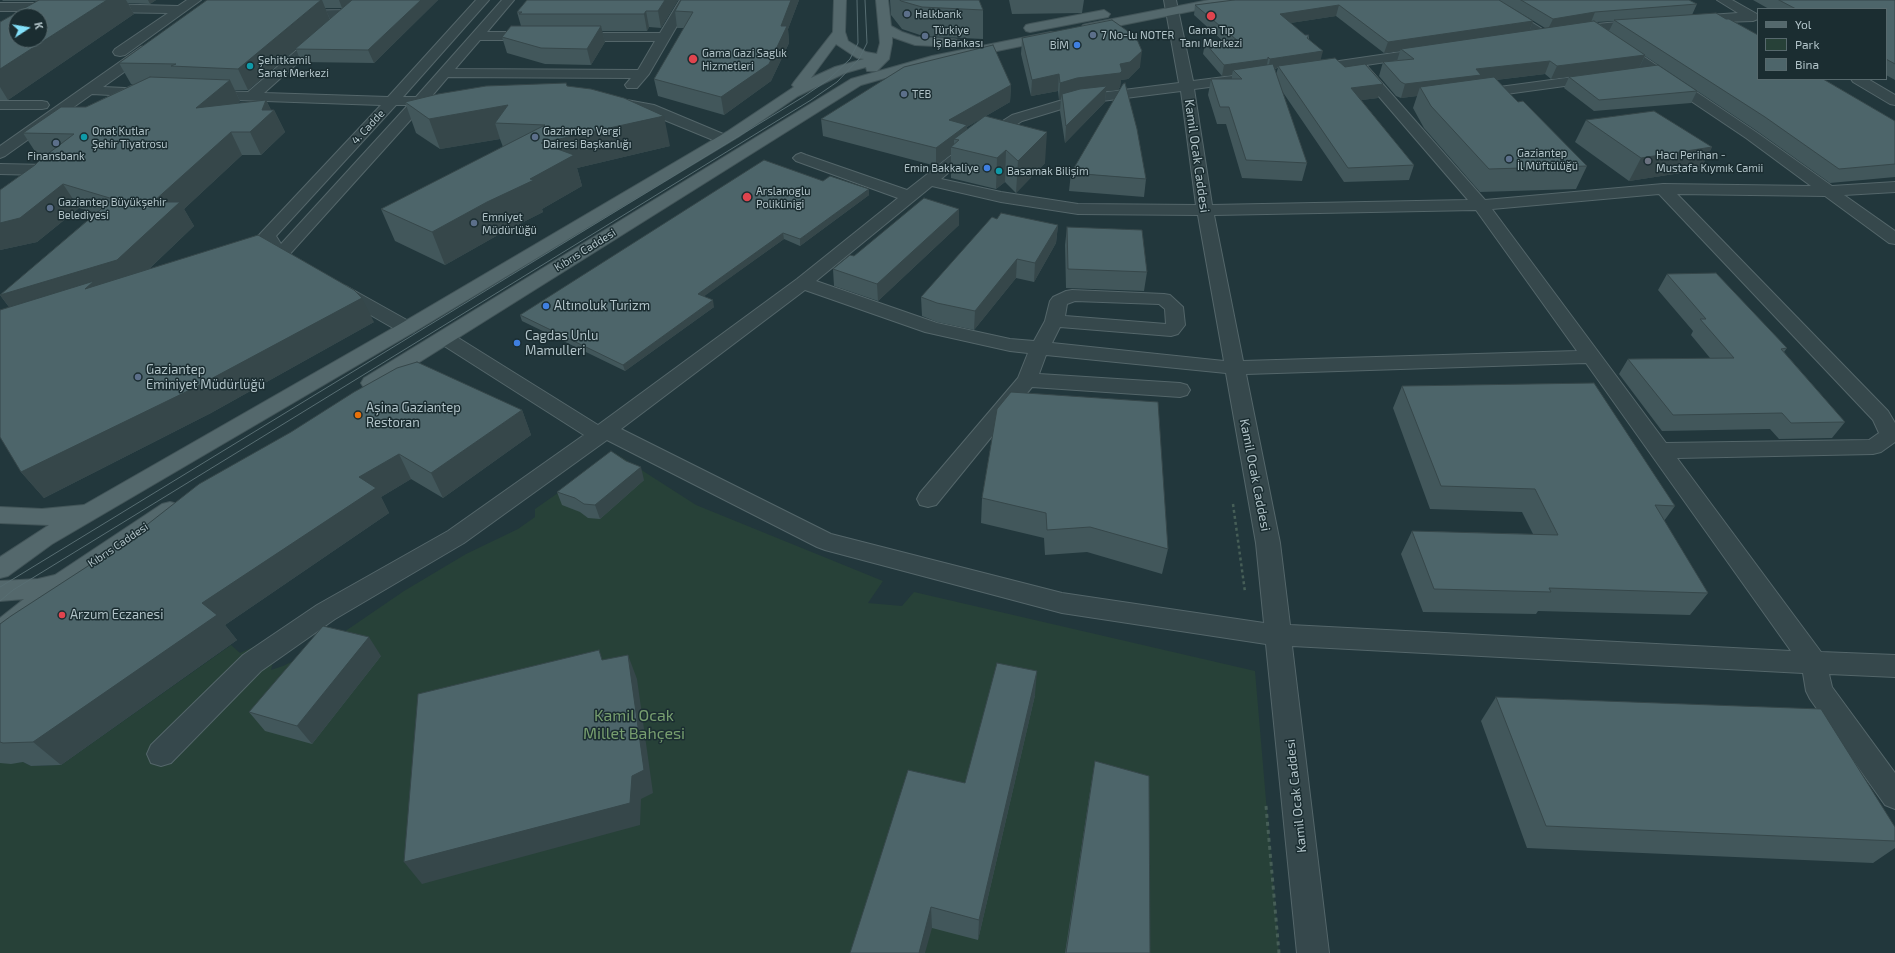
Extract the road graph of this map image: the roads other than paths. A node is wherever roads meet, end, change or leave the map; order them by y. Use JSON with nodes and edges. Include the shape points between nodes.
{"nodes":[{"id":1,"x":362,"y":0,"type":"edge"},
{"id":2,"x":483,"y":0,"type":"edge"},
{"id":3,"x":508,"y":0,"type":"edge"},
{"id":4,"x":676,"y":0,"type":"edge"},
{"id":5,"x":686,"y":0,"type":"edge"},
{"id":6,"x":840,"y":0,"type":"edge"},
{"id":7,"x":882,"y":0,"type":"edge"},
{"id":8,"x":1227,"y":0,"type":"edge"},
{"id":9,"x":1488,"y":0,"type":"edge"},
{"id":10,"x":1723,"y":0,"type":"edge"},
{"id":11,"x":1738,"y":0,"type":"edge"},
{"id":12,"x":1171,"y":3,"type":"edge"},
{"id":13,"x":200,"y":4,"type":"edge"},
{"id":14,"x":0,"y":7,"type":"edge"},
{"id":15,"x":70,"y":7,"type":"edge"},
{"id":16,"x":92,"y":8,"type":"edge"},
{"id":17,"x":180,"y":10,"type":"junction"},
{"id":18,"x":283,"y":14,"type":"edge"},
{"id":19,"x":346,"y":14,"type":"junction"},
{"id":20,"x":1756,"y":16,"type":"edge"},
{"id":21,"x":1683,"y":21,"type":"edge"},
{"id":22,"x":1652,"y":24,"type":"edge"},
{"id":23,"x":886,"y":28,"type":"junction"},
{"id":24,"x":1591,"y":28,"type":"junction"},
{"id":25,"x":839,"y":32,"type":"junction"},
{"id":26,"x":1546,"y":34,"type":"junction"},
{"id":27,"x":476,"y":36,"type":"junction"},
{"id":28,"x":546,"y":36,"type":"edge"},
{"id":29,"x":562,"y":36,"type":"edge"},
{"id":30,"x":663,"y":37,"type":"junction"},
{"id":31,"x":1523,"y":38,"type":"edge"},
{"id":32,"x":954,"y":43,"type":"junction"},
{"id":33,"x":1437,"y":50,"type":"edge"},
{"id":34,"x":111,"y":58,"type":"dead end"},
{"id":35,"x":882,"y":59,"type":"junction"},
{"id":36,"x":932,"y":60,"type":"junction"},
{"id":37,"x":1357,"y":62,"type":"junction"},
{"id":38,"x":1303,"y":70,"type":"edge"},
{"id":39,"x":1654,"y":71,"type":"junction"},
{"id":40,"x":443,"y":73,"type":"junction"},
{"id":41,"x":1639,"y":73,"type":"edge"},
{"id":42,"x":642,"y":74,"type":"junction"},
{"id":43,"x":1607,"y":77,"type":"edge"},
{"id":44,"x":1249,"y":78,"type":"edge"},
{"id":45,"x":1860,"y":80,"type":"edge"},
{"id":46,"x":1882,"y":80,"type":"edge"},
{"id":47,"x":856,"y":82,"type":"junction"},
{"id":48,"x":1187,"y":86,"type":"junction"},
{"id":49,"x":1895,"y":87,"type":"edge"},
{"id":50,"x":89,"y":90,"type":"junction"},
{"id":51,"x":159,"y":93,"type":"edge"},
{"id":52,"x":793,"y":93,"type":"junction"},
{"id":53,"x":198,"y":94,"type":"edge"},
{"id":54,"x":252,"y":96,"type":"junction"},
{"id":55,"x":1465,"y":96,"type":"edge"},
{"id":56,"x":54,"y":97,"type":"dead end"},
{"id":57,"x":392,"y":101,"type":"junction"},
{"id":58,"x":420,"y":101,"type":"junction"},
{"id":59,"x":451,"y":101,"type":"edge"},
{"id":60,"x":1895,"y":101,"type":"edge"},
{"id":61,"x":0,"y":105,"type":"edge"},
{"id":62,"x":42,"y":105,"type":"junction"},
{"id":63,"x":24,"y":118,"type":"dead end"},
{"id":64,"x":724,"y":139,"type":"junction"},
{"id":65,"x":0,"y":153,"type":"edge"},
{"id":66,"x":801,"y":158,"type":"dead end"},
{"id":67,"x":0,"y":169,"type":"edge"},
{"id":68,"x":930,"y":181,"type":"junction"},
{"id":69,"x":1895,"y":186,"type":"edge"},
{"id":70,"x":1663,"y":189,"type":"junction"},
{"id":71,"x":1832,"y":191,"type":"junction"},
{"id":72,"x":911,"y":196,"type":"junction"},
{"id":73,"x":1481,"y":206,"type":"junction"},
{"id":74,"x":1205,"y":210,"type":"junction"},
{"id":75,"x":0,"y":214,"type":"edge"},
{"id":76,"x":1895,"y":239,"type":"edge"},
{"id":77,"x":270,"y":252,"type":"junction"},
{"id":78,"x":803,"y":284,"type":"junction"},
{"id":79,"x":1054,"y":321,"type":"junction"},
{"id":80,"x":407,"y":328,"type":"junction"},
{"id":81,"x":445,"y":338,"type":"junction"},
{"id":82,"x":1040,"y":348,"type":"junction"},
{"id":83,"x":1592,"y":357,"type":"junction"},
{"id":84,"x":1235,"y":368,"type":"junction"},
{"id":85,"x":1027,"y":380,"type":"junction"},
{"id":86,"x":1180,"y":390,"type":"dead end"},
{"id":87,"x":359,"y":391,"type":"edge"},
{"id":88,"x":602,"y":433,"type":"junction"},
{"id":89,"x":1893,"y":435,"type":"edge"},
{"id":90,"x":1660,"y":451,"type":"junction"},
{"id":91,"x":187,"y":498,"type":"edge"},
{"id":92,"x":928,"y":499,"type":"dead end"},
{"id":93,"x":92,"y":510,"type":"junction"},
{"id":94,"x":0,"y":515,"type":"edge"},
{"id":95,"x":0,"y":569,"type":"edge"},
{"id":96,"x":62,"y":583,"type":"junction"},
{"id":97,"x":0,"y":591,"type":"edge"},
{"id":98,"x":0,"y":632,"type":"edge"},
{"id":99,"x":1278,"y":635,"type":"junction"},
{"id":100,"x":1814,"y":663,"type":"junction"},
{"id":101,"x":1895,"y":666,"type":"edge"},
{"id":102,"x":161,"y":754,"type":"dead end"},
{"id":103,"x":1895,"y":796,"type":"edge"},
{"id":104,"x":1313,"y":953,"type":"edge"}],
"edges":[{"from":1,"to":19,"type":"street"},
{"from":2,"to":57,"type":"street","name":"4. Cadde"},
{"from":3,"to":27,"type":"street"},
{"from":4,"to":5,"type":"street"},
{"from":5,"to":30,"type":"street"},
{"from":6,"to":25,"type":"main road"},
{"from":7,"to":23,"type":"main road"},
{"from":8,"to":12,"type":"main road","name":"Kıbrıs Caddesi"},
{"from":9,"to":26,"type":"street"},
{"from":10,"to":20,"type":"street"},
{"from":11,"to":20,"type":"street"},
{"from":12,"to":32,"type":"main road"},
{"from":12,"to":36,"type":"main road","name":"Kıbrıs Caddesi","via":[[1159,14]]},
{"from":12,"to":48,"type":"street","name":"Kamil Ocak Caddesi"},
{"from":13,"to":17,"type":"street"},
{"from":13,"to":50,"type":"street"},
{"from":14,"to":15,"type":"street"},
{"from":16,"to":17,"type":"street"},
{"from":17,"to":34,"type":"street"},
{"from":18,"to":19,"type":"street"},
{"from":19,"to":54,"type":"street"},
{"from":20,"to":21,"type":"street"},
{"from":22,"to":24,"type":"street"},
{"from":23,"to":32,"type":"main road","via":[[915,40]]},
{"from":23,"to":35,"type":"main road"},
{"from":24,"to":26,"type":"street"},
{"from":24,"to":39,"type":"street"},
{"from":25,"to":35,"type":"main road","via":[[848,47],[862,55]]},
{"from":25,"to":52,"type":"main road"},
{"from":26,"to":31,"type":"street"},
{"from":27,"to":28,"type":"street"},
{"from":27,"to":40,"type":"street"},
{"from":29,"to":30,"type":"street"},
{"from":30,"to":42,"type":"street"},
{"from":32,"to":35,"type":"main road"},
{"from":33,"to":37,"type":"street"},
{"from":35,"to":36,"type":"main road"},
{"from":35,"to":47,"type":"main road"},
{"from":35,"to":52,"type":"main road","via":[[828,74]]},
{"from":36,"to":47,"type":"main road","name":"Kıbrıs Caddesi"},
{"from":37,"to":38,"type":"street"},
{"from":37,"to":73,"type":"street","via":[[1402,104]]},
{"from":39,"to":41,"type":"street"},
{"from":39,"to":71,"type":"street"},
{"from":40,"to":42,"type":"street"},
{"from":40,"to":58,"type":"street"},
{"from":42,"to":64,"type":"street","via":[[609,102],[649,108]]},
{"from":43,"to":55,"type":"street"},
{"from":44,"to":48,"type":"street"},
{"from":45,"to":60,"type":"street"},
{"from":46,"to":49,"type":"street"},
{"from":47,"to":81,"type":"main road","name":"Kıbrıs Caddesi"},
{"from":48,"to":68,"type":"street","via":[[1076,100],[1017,118],[967,150]]},
{"from":48,"to":74,"type":"street","name":"Kamil Ocak Caddesi"},
{"from":50,"to":51,"type":"street"},
{"from":50,"to":65,"type":"street"},
{"from":52,"to":64,"type":"main road"},
{"from":53,"to":54,"type":"street"},
{"from":54,"to":57,"type":"street"},
{"from":56,"to":62,"type":"street"},
{"from":57,"to":58,"type":"street"},
{"from":57,"to":77,"type":"street","name":"4. Cadde","via":[[267,235]]},
{"from":58,"to":59,"type":"street"},
{"from":58,"to":77,"type":"street","via":[[292,243]]},
{"from":61,"to":62,"type":"street"},
{"from":62,"to":63,"type":"street"},
{"from":64,"to":80,"type":"main road"},
{"from":66,"to":72,"type":"street"},
{"from":67,"to":75,"type":"street","via":[[47,170],[52,175],[44,184]]},
{"from":68,"to":72,"type":"street"},
{"from":68,"to":74,"type":"street","via":[[1001,197],[1078,209]]},
{"from":69,"to":71,"type":"street"},
{"from":70,"to":71,"type":"street"},
{"from":70,"to":73,"type":"street"},
{"from":70,"to":89,"type":"street","via":[[1881,416]]},
{"from":71,"to":76,"type":"street"},
{"from":72,"to":78,"type":"street"},
{"from":73,"to":74,"type":"street"},
{"from":73,"to":83,"type":"street"},
{"from":74,"to":84,"type":"street","name":"Kamil Ocak Caddesi"},
{"from":77,"to":80,"type":"street"},
{"from":78,"to":82,"type":"street","via":[[932,328],[1010,345]]},
{"from":78,"to":88,"type":"street"},
{"from":79,"to":79,"type":"street","via":[[1171,330],[1176,325],[1174,307],[1164,299],[1072,295],[1059,301]]},
{"from":79,"to":82,"type":"street"},
{"from":80,"to":93,"type":"main road"},
{"from":81,"to":87,"type":"main road","name":"Kıbrıs Caddesi"},
{"from":81,"to":88,"type":"street"},
{"from":82,"to":84,"type":"street"},
{"from":82,"to":85,"type":"street"},
{"from":83,"to":84,"type":"street"},
{"from":83,"to":90,"type":"street"},
{"from":84,"to":99,"type":"street","name":"Kamil Ocak Caddesi","via":[[1268,543]]},
{"from":85,"to":86,"type":"street"},
{"from":85,"to":92,"type":"street"},
{"from":88,"to":99,"type":"street","via":[[825,541],[1062,603]]},
{"from":88,"to":102,"type":"street","via":[[456,537],[326,612],[252,663]]},
{"from":89,"to":90,"type":"street","via":[[1873,447]]},
{"from":90,"to":100,"type":"street"},
{"from":91,"to":96,"type":"main road","name":"Kıbrıs Caddesi"},
{"from":93,"to":94,"type":"main road","via":[[42,517]]},
{"from":93,"to":95,"type":"main road","via":[[44,538]]},
{"from":96,"to":97,"type":"main road","via":[[38,589]]},
{"from":96,"to":98,"type":"main road","name":"Kıbrıs Caddesi"},
{"from":99,"to":100,"type":"street"},
{"from":99,"to":104,"type":"street","name":"Kamil Ocak Caddesi"},
{"from":100,"to":101,"type":"street"},
{"from":100,"to":103,"type":"street","via":[[1819,691]]}]}
